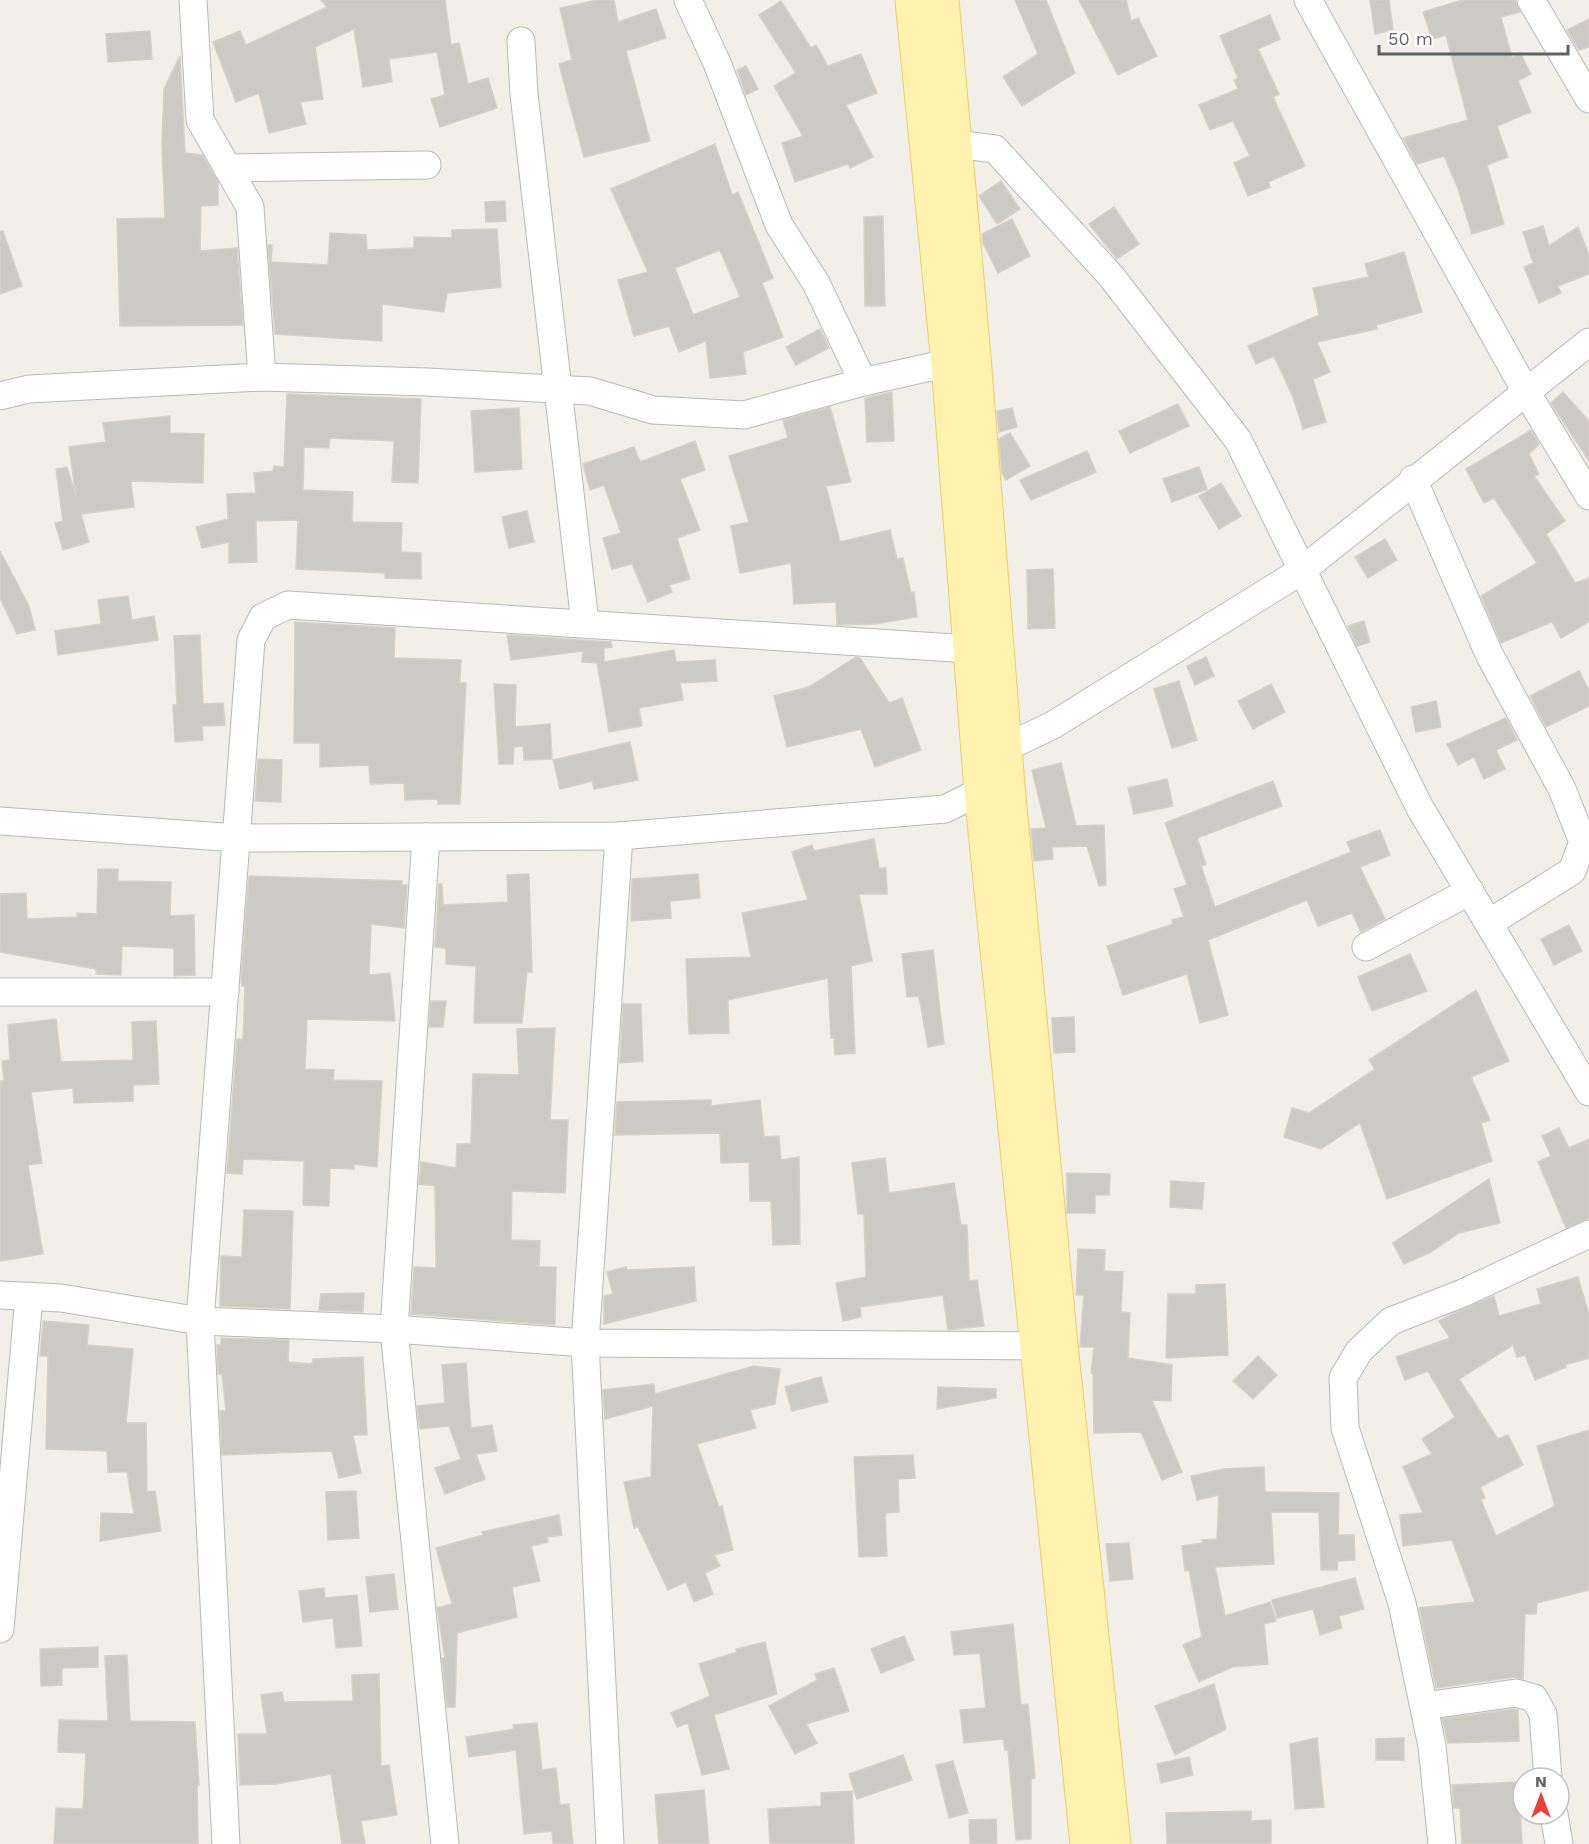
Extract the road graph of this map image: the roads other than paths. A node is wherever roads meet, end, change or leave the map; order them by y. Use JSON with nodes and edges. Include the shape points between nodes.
{"nodes":[{"id":1,"x":193,"y":0,"type":"edge"},
{"id":2,"x":688,"y":0,"type":"edge"},
{"id":3,"x":912,"y":0,"type":"edge"},
{"id":4,"x":942,"y":0,"type":"edge"},
{"id":5,"x":1308,"y":0,"type":"edge"},
{"id":6,"x":1531,"y":0,"type":"edge"},
{"id":7,"x":521,"y":41,"type":"dead end"},
{"id":8,"x":1589,"y":99,"type":"edge"},
{"id":9,"x":955,"y":144,"type":"junction"},
{"id":10,"x":427,"y":165,"type":"dead end"},
{"id":11,"x":228,"y":168,"type":"junction"},
{"id":12,"x":1589,"y":342,"type":"edge"},
{"id":13,"x":948,"y":363,"type":"junction"},
{"id":14,"x":262,"y":378,"type":"junction"},
{"id":15,"x":863,"y":382,"type":"junction"},
{"id":16,"x":556,"y":389,"type":"junction"},
{"id":17,"x":1525,"y":390,"type":"junction"},
{"id":18,"x":0,"y":396,"type":"edge"},
{"id":19,"x":1413,"y":480,"type":"junction"},
{"id":20,"x":1589,"y":496,"type":"edge"},
{"id":21,"x":1301,"y":571,"type":"junction"},
{"id":22,"x":585,"y":623,"type":"junction"},
{"id":23,"x":969,"y":649,"type":"junction"},
{"id":24,"x":992,"y":752,"type":"junction"},
{"id":25,"x":994,"y":788,"type":"junction"},
{"id":26,"x":0,"y":821,"type":"edge"},
{"id":27,"x":619,"y":836,"type":"junction"},
{"id":28,"x":426,"y":837,"type":"junction"},
{"id":29,"x":237,"y":838,"type":"junction"},
{"id":30,"x":1470,"y":891,"type":"junction"},
{"id":31,"x":1489,"y":923,"type":"junction"},
{"id":32,"x":1365,"y":947,"type":"dead end"},
{"id":33,"x":0,"y":992,"type":"edge"},
{"id":34,"x":225,"y":992,"type":"junction"},
{"id":35,"x":1587,"y":1082,"type":"edge"},
{"id":36,"x":1589,"y":1234,"type":"edge"},
{"id":37,"x":0,"y":1295,"type":"edge"},
{"id":38,"x":29,"y":1296,"type":"junction"},
{"id":39,"x":200,"y":1321,"type":"junction"},
{"id":40,"x":394,"y":1329,"type":"junction"},
{"id":41,"x":585,"y":1343,"type":"junction"},
{"id":42,"x":1049,"y":1346,"type":"junction"},
{"id":43,"x":0,"y":1629,"type":"edge"},
{"id":44,"x":1424,"y":1706,"type":"junction"},
{"id":45,"x":1547,"y":1766,"type":"edge"},
{"id":46,"x":1556,"y":1826,"type":"edge"},
{"id":47,"x":226,"y":1844,"type":"edge"},
{"id":48,"x":445,"y":1844,"type":"edge"},
{"id":49,"x":610,"y":1844,"type":"edge"},
{"id":50,"x":1087,"y":1844,"type":"edge"},
{"id":51,"x":1114,"y":1844,"type":"edge"},
{"id":52,"x":1442,"y":1844,"type":"edge"},
{"id":53,"x":1558,"y":1844,"type":"edge"}],
"edges":[{"from":1,"to":11,"type":"street","via":[[200,120]]},
{"from":2,"to":15,"type":"street","via":[[717,63],[779,225],[816,283]]},
{"from":3,"to":13,"type":"main road"},
{"from":4,"to":9,"type":"main road"},
{"from":5,"to":17,"type":"street"},
{"from":6,"to":8,"type":"street"},
{"from":7,"to":16,"type":"street"},
{"from":9,"to":21,"type":"street","via":[[995,149],[1111,276],[1238,440]]},
{"from":9,"to":24,"type":"main road"},
{"from":10,"to":11,"type":"street"},
{"from":11,"to":14,"type":"street","via":[[250,207]]},
{"from":12,"to":17,"type":"street"},
{"from":13,"to":15,"type":"street"},
{"from":13,"to":23,"type":"main road"},
{"from":14,"to":16,"type":"street"},
{"from":14,"to":18,"type":"street","via":[[29,389]]},
{"from":15,"to":16,"type":"street","via":[[744,415],[653,410],[590,391]]},
{"from":16,"to":22,"type":"street"},
{"from":17,"to":19,"type":"street"},
{"from":17,"to":20,"type":"street"},
{"from":19,"to":21,"type":"street"},
{"from":19,"to":31,"type":"street","via":[[1489,654],[1562,789],[1583,842],[1572,871]]},
{"from":21,"to":24,"type":"street","via":[[1053,725]]},
{"from":21,"to":30,"type":"street","via":[[1420,808]]},
{"from":22,"to":23,"type":"street"},
{"from":22,"to":29,"type":"street","via":[[288,605],[263,617],[251,640]]},
{"from":23,"to":24,"type":"main road"},
{"from":24,"to":25,"type":"main road"},
{"from":25,"to":27,"type":"street","via":[[945,809]]},
{"from":25,"to":42,"type":"main road"},
{"from":26,"to":29,"type":"street"},
{"from":27,"to":28,"type":"street"},
{"from":27,"to":41,"type":"street"},
{"from":28,"to":29,"type":"street"},
{"from":28,"to":40,"type":"street"},
{"from":29,"to":34,"type":"street"},
{"from":30,"to":31,"type":"street"},
{"from":30,"to":32,"type":"street"},
{"from":31,"to":35,"type":"street"},
{"from":33,"to":34,"type":"street"},
{"from":34,"to":39,"type":"street"},
{"from":36,"to":44,"type":"street","via":[[1463,1293],[1391,1321],[1359,1351],[1343,1378],[1345,1428],[1402,1603]]},
{"from":37,"to":38,"type":"street"},
{"from":38,"to":39,"type":"street"},
{"from":38,"to":43,"type":"street"},
{"from":39,"to":40,"type":"street"},
{"from":39,"to":47,"type":"street"},
{"from":40,"to":41,"type":"street"},
{"from":40,"to":48,"type":"street"},
{"from":41,"to":42,"type":"street"},
{"from":41,"to":49,"type":"street"},
{"from":42,"to":50,"type":"main road"},
{"from":42,"to":51,"type":"main road"},
{"from":44,"to":45,"type":"street","via":[[1516,1693],[1534,1698],[1543,1714]]},
{"from":44,"to":52,"type":"street"},
{"from":46,"to":53,"type":"street"}]}
